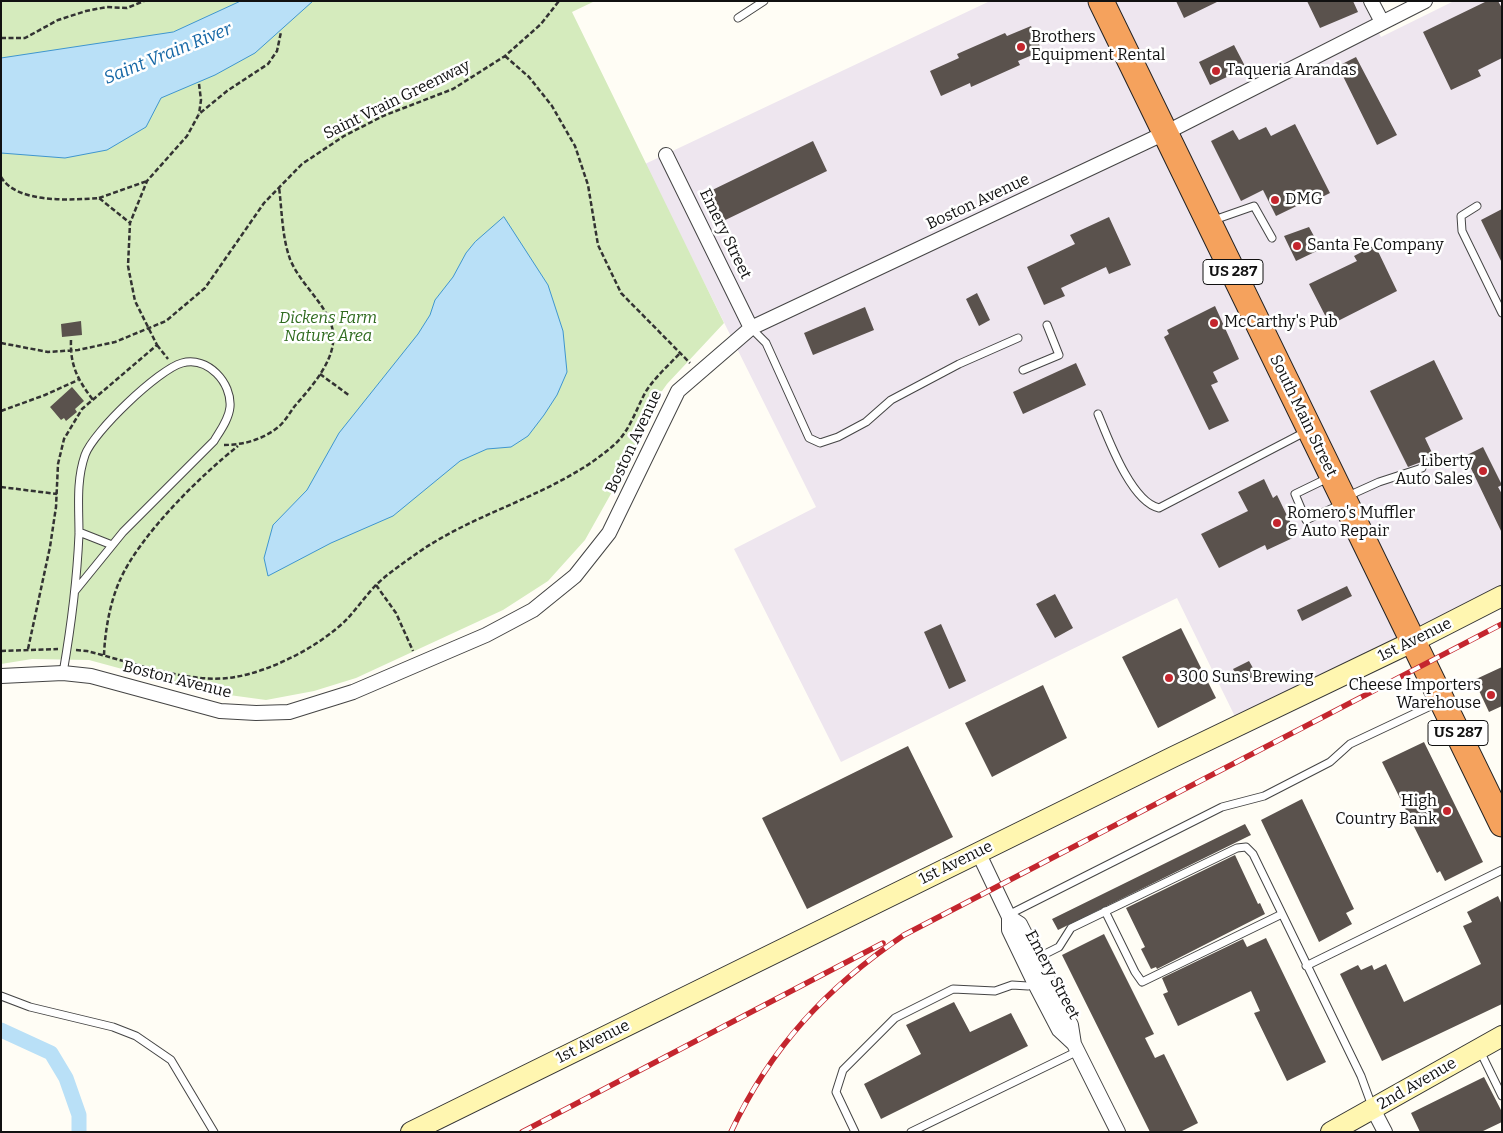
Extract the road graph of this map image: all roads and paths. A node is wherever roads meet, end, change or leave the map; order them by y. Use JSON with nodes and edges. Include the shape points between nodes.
{"nodes":[{"id":1,"x":144,"y":1,"type":"edge"},
{"id":2,"x":559,"y":1,"type":"edge"},
{"id":3,"x":764,"y":1,"type":"edge"},
{"id":4,"x":1101,"y":1,"type":"edge"},
{"id":5,"x":1371,"y":1,"type":"edge"},
{"id":6,"x":1425,"y":1,"type":"edge"},
{"id":7,"x":738,"y":18,"type":"dead end"},
{"id":8,"x":1382,"y":22,"type":"junction"},
{"id":9,"x":281,"y":32,"type":"dead end"},
{"id":10,"x":1,"y":38,"type":"edge"},
{"id":11,"x":505,"y":56,"type":"junction"},
{"id":12,"x":199,"y":84,"type":"dead end"},
{"id":13,"x":200,"y":114,"type":"junction"},
{"id":14,"x":1166,"y":133,"type":"junction"},
{"id":15,"x":666,"y":155,"type":"dead end"},
{"id":16,"x":1,"y":177,"type":"edge"},
{"id":17,"x":147,"y":181,"type":"junction"},
{"id":18,"x":279,"y":187,"type":"junction"},
{"id":19,"x":99,"y":198,"type":"junction"},
{"id":20,"x":1477,"y":206,"type":"dead end"},
{"id":21,"x":1208,"y":221,"type":"junction"},
{"id":22,"x":130,"y":223,"type":"junction"},
{"id":23,"x":1272,"y":238,"type":"dead end"},
{"id":24,"x":1502,"y":313,"type":"edge"},
{"id":25,"x":1047,"y":325,"type":"dead end"},
{"id":26,"x":752,"y":328,"type":"junction"},
{"id":27,"x":149,"y":330,"type":"junction"},
{"id":28,"x":1018,"y":338,"type":"dead end"},
{"id":29,"x":70,"y":340,"type":"dead end"},
{"id":30,"x":1,"y":343,"type":"edge"},
{"id":31,"x":157,"y":344,"type":"dead end"},
{"id":32,"x":70,"y":351,"type":"junction"},
{"id":33,"x":680,"y":353,"type":"junction"},
{"id":34,"x":173,"y":366,"type":"junction"},
{"id":35,"x":1023,"y":370,"type":"dead end"},
{"id":36,"x":698,"y":371,"type":"junction"},
{"id":37,"x":320,"y":374,"type":"junction"},
{"id":38,"x":78,"y":380,"type":"junction"},
{"id":39,"x":350,"y":396,"type":"dead end"},
{"id":40,"x":93,"y":400,"type":"dead end"},
{"id":41,"x":1,"y":411,"type":"edge"},
{"id":42,"x":1098,"y":414,"type":"dead end"},
{"id":43,"x":1310,"y":429,"type":"junction"},
{"id":44,"x":240,"y":445,"type":"junction"},
{"id":45,"x":209,"y":446,"type":"junction"},
{"id":46,"x":1422,"y":468,"type":"dead end"},
{"id":47,"x":1332,"y":476,"type":"junction"},
{"id":48,"x":1,"y":487,"type":"edge"},
{"id":49,"x":57,"y":494,"type":"dead end"},
{"id":50,"x":1344,"y":500,"type":"junction"},
{"id":51,"x":79,"y":532,"type":"junction"},
{"id":52,"x":112,"y":545,"type":"junction"},
{"id":53,"x":376,"y":585,"type":"junction"},
{"id":54,"x":75,"y":591,"type":"junction"},
{"id":55,"x":1502,"y":596,"type":"edge"},
{"id":56,"x":1412,"y":642,"type":"junction"},
{"id":57,"x":67,"y":650,"type":"junction"},
{"id":58,"x":1,"y":651,"type":"edge"},
{"id":59,"x":104,"y":655,"type":"junction"},
{"id":60,"x":419,"y":663,"type":"junction"},
{"id":61,"x":63,"y":673,"type":"junction"},
{"id":62,"x":1,"y":676,"type":"edge"},
{"id":63,"x":1442,"y":700,"type":"junction"},
{"id":64,"x":1502,"y":824,"type":"edge"},
{"id":65,"x":978,"y":852,"type":"junction"},
{"id":66,"x":1502,"y":870,"type":"edge"},
{"id":67,"x":1105,"y":911,"type":"junction"},
{"id":68,"x":1282,"y":914,"type":"junction"},
{"id":69,"x":1008,"y":916,"type":"junction"},
{"id":70,"x":1037,"y":958,"type":"junction"},
{"id":71,"x":1306,"y":966,"type":"junction"},
{"id":72,"x":1034,"y":982,"type":"junction"},
{"id":73,"x":1,"y":996,"type":"edge"},
{"id":74,"x":1502,"y":1036,"type":"edge"},
{"id":75,"x":1076,"y":1048,"type":"junction"},
{"id":76,"x":1479,"y":1048,"type":"junction"},
{"id":77,"x":1502,"y":1096,"type":"edge"},
{"id":78,"x":1373,"y":1109,"type":"junction"},
{"id":79,"x":214,"y":1132,"type":"edge"},
{"id":80,"x":411,"y":1132,"type":"edge"},
{"id":81,"x":856,"y":1132,"type":"edge"},
{"id":82,"x":911,"y":1132,"type":"edge"},
{"id":83,"x":1118,"y":1132,"type":"edge"},
{"id":84,"x":1331,"y":1132,"type":"edge"},
{"id":85,"x":1385,"y":1132,"type":"edge"}],
"edges":[{"from":1,"to":10,"type":"path","via":[[127,8],[86,11],[58,20],[24,38]]},
{"from":2,"to":11,"type":"path","name":"Saint Vrain Greenway","via":[[541,24]]},
{"from":3,"to":7,"type":"lane"},
{"from":4,"to":14,"type":"highway","name":"South Main Street","number":"US 287"},
{"from":5,"to":8,"type":"street"},
{"from":6,"to":8,"type":"street","name":"Boston Avenue"},
{"from":8,"to":14,"type":"street","name":"Boston Avenue"},
{"from":9,"to":13,"type":"path","via":[[277,51],[268,64],[233,86]]},
{"from":11,"to":18,"type":"path","name":"Saint Vrain Greenway","via":[[453,89],[383,116],[344,136],[302,164]]},
{"from":11,"to":33,"type":"path","via":[[529,77],[575,146],[588,185],[598,245],[621,294]]},
{"from":12,"to":13,"type":"path"},
{"from":13,"to":17,"type":"path","via":[[187,136]]},
{"from":14,"to":21,"type":"highway","name":"South Main Street","number":"US 287"},
{"from":14,"to":26,"type":"street","name":"Boston Avenue"},
{"from":15,"to":26,"type":"street","name":"Emery Street"},
{"from":16,"to":19,"type":"path","via":[[16,190],[40,198]]},
{"from":17,"to":19,"type":"path"},
{"from":17,"to":22,"type":"path"},
{"from":18,"to":27,"type":"path","name":"Saint Vrain Greenway","via":[[238,238],[205,288],[166,321]]},
{"from":18,"to":37,"type":"path","via":[[290,259],[332,327],[329,356]]},
{"from":19,"to":22,"type":"path"},
{"from":20,"to":24,"type":"lane","via":[[1461,216],[1462,231]]},
{"from":21,"to":23,"type":"lane","via":[[1254,206]]},
{"from":21,"to":43,"type":"highway","name":"South Main Street","number":"US 287"},
{"from":22,"to":27,"type":"path","via":[[128,266],[135,301]]},
{"from":25,"to":35,"type":"lane","via":[[1058,355]]},
{"from":26,"to":28,"type":"lane","via":[[766,343],[809,438],[820,442],[838,437],[866,422],[891,400],[950,368]]},
{"from":26,"to":36,"type":"street","name":"Boston Avenue"},
{"from":27,"to":32,"type":"path","name":"Saint Vrain Greenway","via":[[116,342]]},
{"from":29,"to":32,"type":"path"},
{"from":30,"to":32,"type":"path","name":"Saint Vrain Greenway","via":[[48,352]]},
{"from":31,"to":34,"type":"path"},
{"from":32,"to":38,"type":"path"},
{"from":33,"to":36,"type":"path"},
{"from":33,"to":53,"type":"path","via":[[646,393],[617,443],[593,463],[457,528],[418,552]]},
{"from":34,"to":45,"type":"lane","via":[[194,361],[211,368],[227,386],[230,409],[225,423]]},
{"from":34,"to":51,"type":"lane","via":[[94,437],[85,453],[80,474]]},
{"from":36,"to":60,"type":"street","name":"Boston Avenue","via":[[678,391],[609,533],[575,576],[533,610],[486,635]]},
{"from":37,"to":39,"type":"path"},
{"from":37,"to":44,"type":"path","via":[[278,428]]},
{"from":38,"to":40,"type":"path"},
{"from":38,"to":41,"type":"path"},
{"from":42,"to":43,"type":"lane","via":[[1121,468],[1145,500],[1158,508]]},
{"from":43,"to":47,"type":"highway","name":"South Main Street","number":"US 287"},
{"from":44,"to":45,"type":"path"},
{"from":44,"to":59,"type":"path","via":[[217,462],[133,557],[120,580],[114,600],[104,639]]},
{"from":45,"to":52,"type":"lane"},
{"from":46,"to":50,"type":"lane","via":[[1379,482]]},
{"from":47,"to":50,"type":"highway","name":"South Main Street","number":"US 287"},
{"from":47,"to":50,"type":"lane","via":[[1295,494],[1306,520]]},
{"from":48,"to":49,"type":"path"},
{"from":50,"to":56,"type":"highway","name":"South Main Street","number":"US 287"},
{"from":51,"to":52,"type":"lane"},
{"from":51,"to":54,"type":"lane"},
{"from":52,"to":54,"type":"lane"},
{"from":53,"to":59,"type":"path","via":[[347,619],[322,639],[280,663],[235,678],[199,678]]},
{"from":53,"to":60,"type":"path","via":[[396,614]]},
{"from":54,"to":57,"type":"lane"},
{"from":55,"to":56,"type":"street","name":"1st Avenue"},
{"from":56,"to":63,"type":"highway","number":"US 287"},
{"from":56,"to":65,"type":"street","name":"1st Avenue"},
{"from":57,"to":58,"type":"path"},
{"from":57,"to":59,"type":"path"},
{"from":57,"to":61,"type":"lane"},
{"from":60,"to":61,"type":"street","name":"Boston Avenue","via":[[324,703],[289,712],[256,713],[220,711],[91,676]]},
{"from":61,"to":62,"type":"street","name":"Boston Avenue"},
{"from":63,"to":64,"type":"highway","number":"US 287"},
{"from":63,"to":69,"type":"lane","via":[[1350,744],[1330,762],[1264,796],[1222,806]]},
{"from":65,"to":69,"type":"street","name":"Emery Street"},
{"from":65,"to":80,"type":"street","name":"1st Avenue"},
{"from":66,"to":71,"type":"lane"},
{"from":67,"to":68,"type":"lane","via":[[1246,847],[1253,854]]},
{"from":67,"to":68,"type":"lane","via":[[1142,982]]},
{"from":67,"to":70,"type":"lane","via":[[1071,928],[1059,947]]},
{"from":68,"to":71,"type":"lane"},
{"from":69,"to":70,"type":"street","name":"Emery Street","via":[[1020,924]]},
{"from":69,"to":72,"type":"street","name":"Emery Street","via":[[1009,930]]},
{"from":70,"to":75,"type":"street","name":"Emery Street","via":[[1070,1025]]},
{"from":71,"to":78,"type":"lane","via":[[1361,1076]]},
{"from":72,"to":75,"type":"street","name":"Emery Street","via":[[1059,1030]]},
{"from":72,"to":81,"type":"lane","via":[[1028,986],[1012,985],[995,991],[953,989],[895,1018],[843,1070],[836,1092]]},
{"from":73,"to":79,"type":"lane","via":[[136,1036],[171,1060]]},
{"from":74,"to":76,"type":"street","name":"2nd Avenue"},
{"from":75,"to":82,"type":"lane"},
{"from":75,"to":83,"type":"street","name":"Emery Street"},
{"from":76,"to":77,"type":"lane"},
{"from":76,"to":78,"type":"street","name":"2nd Avenue"},
{"from":78,"to":84,"type":"street","name":"2nd Avenue"},
{"from":78,"to":85,"type":"street"}]}
